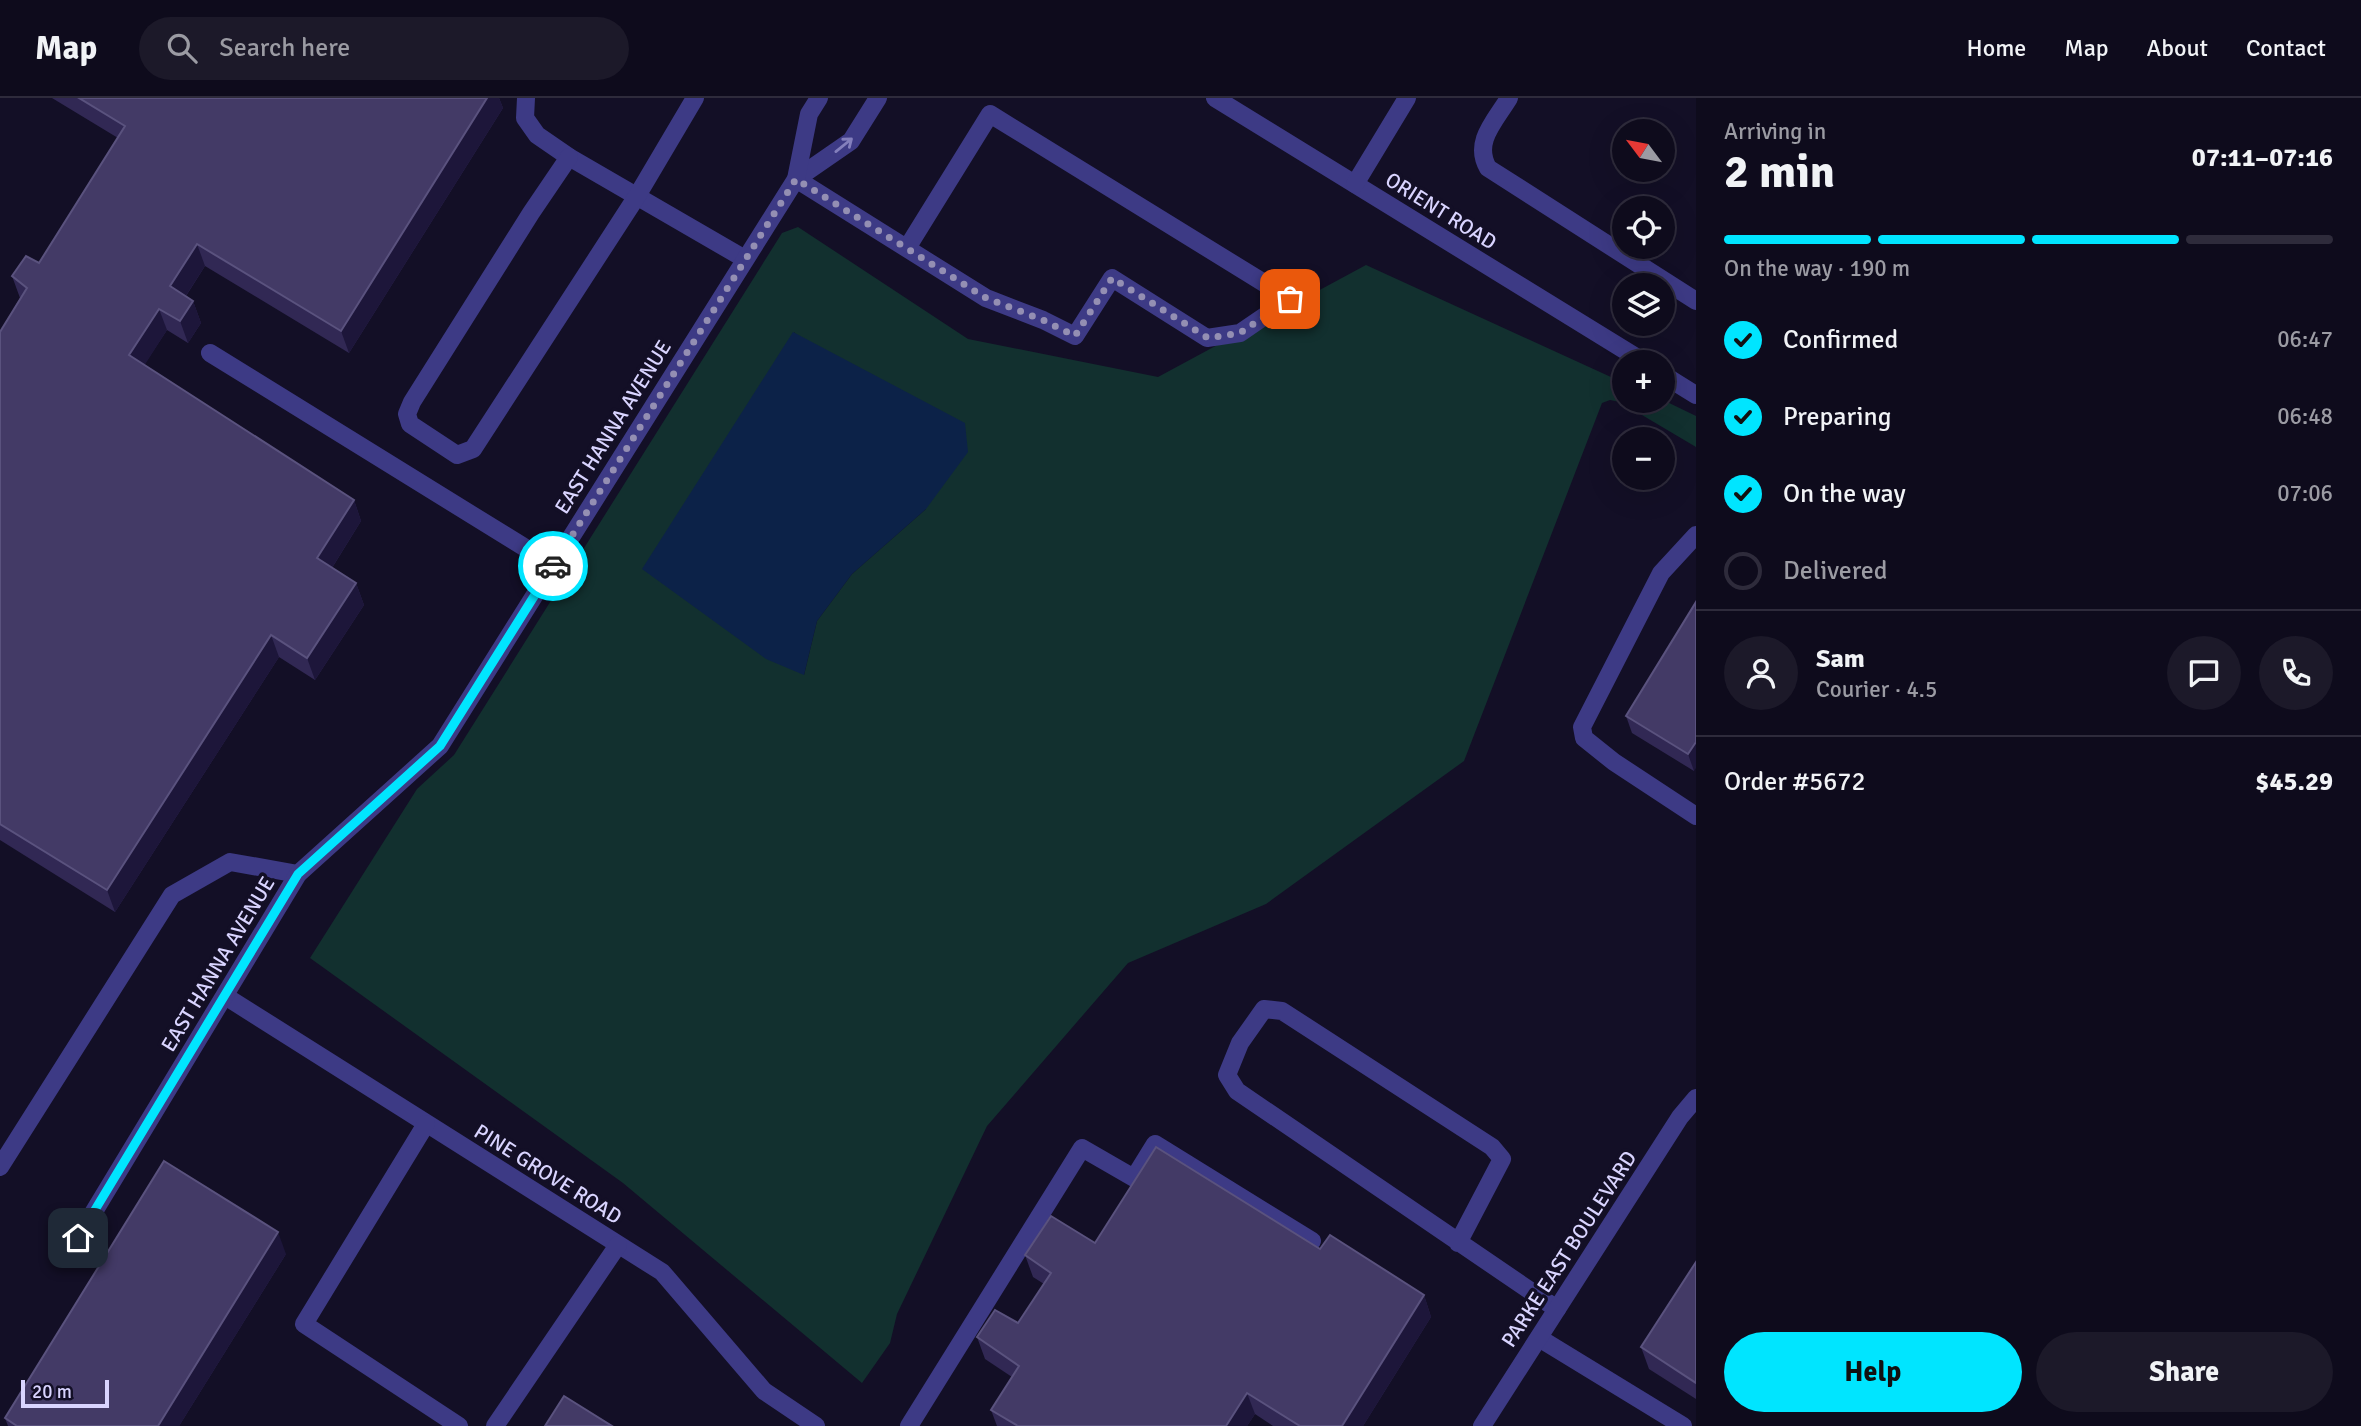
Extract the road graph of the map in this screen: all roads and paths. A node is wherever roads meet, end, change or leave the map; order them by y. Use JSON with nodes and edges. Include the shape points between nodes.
{"nodes":[{"id":1,"x":526,"y":98,"type":"edge"},
{"id":2,"x":695,"y":98,"type":"edge"},
{"id":3,"x":820,"y":98,"type":"edge"},
{"id":4,"x":878,"y":98,"type":"edge"},
{"id":5,"x":1215,"y":98,"type":"edge"},
{"id":6,"x":1407,"y":98,"type":"edge"},
{"id":7,"x":1509,"y":98,"type":"edge"},
{"id":8,"x":569,"y":157,"type":"junction"},
{"id":9,"x":796,"y":179,"type":"junction"},
{"id":10,"x":1355,"y":184,"type":"junction"},
{"id":11,"x":637,"y":197,"type":"junction"},
{"id":12,"x":907,"y":248,"type":"junction"},
{"id":13,"x":745,"y":259,"type":"junction"},
{"id":14,"x":1696,"y":301,"type":"edge"},
{"id":15,"x":1625,"y":350,"type":"edge"},
{"id":16,"x":210,"y":353,"type":"dead end"},
{"id":17,"x":1675,"y":382,"type":"edge"},
{"id":18,"x":1696,"y":395,"type":"edge"},
{"id":19,"x":1696,"y":536,"type":"edge"},
{"id":20,"x":553,"y":565,"type":"junction"},
{"id":21,"x":1696,"y":816,"type":"edge"},
{"id":22,"x":298,"y":874,"type":"junction"},
{"id":23,"x":225,"y":996,"type":"junction"},
{"id":24,"x":1696,"y":1098,"type":"edge"},
{"id":25,"x":426,"y":1124,"type":"junction"},
{"id":26,"x":0,"y":1167,"type":"edge"},
{"id":27,"x":78,"y":1238,"type":"dead end"},
{"id":28,"x":1312,"y":1241,"type":"edge"},
{"id":29,"x":1458,"y":1243,"type":"junction"},
{"id":30,"x":618,"y":1245,"type":"junction"},
{"id":31,"x":1557,"y":1309,"type":"junction"},
{"id":32,"x":1539,"y":1338,"type":"junction"},
{"id":33,"x":459,"y":1426,"type":"edge"},
{"id":34,"x":495,"y":1426,"type":"edge"},
{"id":35,"x":816,"y":1426,"type":"edge"},
{"id":36,"x":909,"y":1426,"type":"edge"},
{"id":37,"x":1482,"y":1426,"type":"edge"},
{"id":38,"x":1683,"y":1426,"type":"edge"}],
"edges":[{"from":1,"to":8,"type":"street","via":[[525,118],[537,135]]},
{"from":2,"to":11,"type":"street"},
{"from":3,"to":9,"type":"street","name":"EAST HANNA AVENUE","via":[[809,114]]},
{"from":9,"to":4,"type":"street","name":"EAST HANNA AVENUE","one_way":true,"via":[[851,141]]},
{"from":5,"to":10,"type":"street","name":"ORIENT ROAD"},
{"from":6,"to":10,"type":"street"},
{"from":7,"to":14,"type":"street","via":[[1483,141],[1482,157],[1488,168]]},
{"from":8,"to":11,"type":"street"},
{"from":8,"to":11,"type":"street","via":[[411,402],[410,425],[457,455],[473,449]]},
{"from":9,"to":12,"type":"street"},
{"from":9,"to":13,"type":"street","name":"EAST HANNA AVENUE"},
{"from":10,"to":15,"type":"street","name":"ORIENT ROAD"},
{"from":11,"to":13,"type":"street"},
{"from":12,"to":12,"type":"street","via":[[986,298],[1075,336],[1112,278],[1208,338],[1240,333],[1290,299],[990,114]]},
{"from":13,"to":20,"type":"street","name":"EAST HANNA AVENUE"},
{"from":16,"to":20,"type":"street"},
{"from":17,"to":18,"type":"street"},
{"from":19,"to":21,"type":"street","via":[[1661,573],[1582,727],[1584,738],[1614,762]]},
{"from":20,"to":22,"type":"street","name":"EAST HANNA AVENUE","via":[[440,746]]},
{"from":22,"to":23,"type":"street","name":"EAST HANNA AVENUE"},
{"from":22,"to":26,"type":"street","via":[[230,862],[172,895]]},
{"from":23,"to":25,"type":"street","name":"PINE GROVE ROAD"},
{"from":23,"to":27,"type":"street","name":"EAST HANNA AVENUE"},
{"from":24,"to":31,"type":"street","name":"PARKE EAST BOULEVARD"},
{"from":25,"to":30,"type":"street","name":"PINE GROVE ROAD"},
{"from":25,"to":33,"type":"street","via":[[304,1324]]},
{"from":28,"to":36,"type":"street","via":[[1155,1144],[1134,1178],[1082,1147]]},
{"from":29,"to":29,"type":"street","via":[[1237,1091],[1227,1075],[1240,1044],[1264,1009],[1282,1011],[1492,1146],[1502,1158]]},
{"from":29,"to":31,"type":"street"},
{"from":30,"to":34,"type":"street"},
{"from":30,"to":35,"type":"street","name":"PINE GROVE ROAD","via":[[662,1272],[764,1391]]},
{"from":31,"to":32,"type":"street","name":"PARKE EAST BOULEVARD"},
{"from":32,"to":37,"type":"street","name":"PARKE EAST BOULEVARD"},
{"from":32,"to":38,"type":"street"}]}
